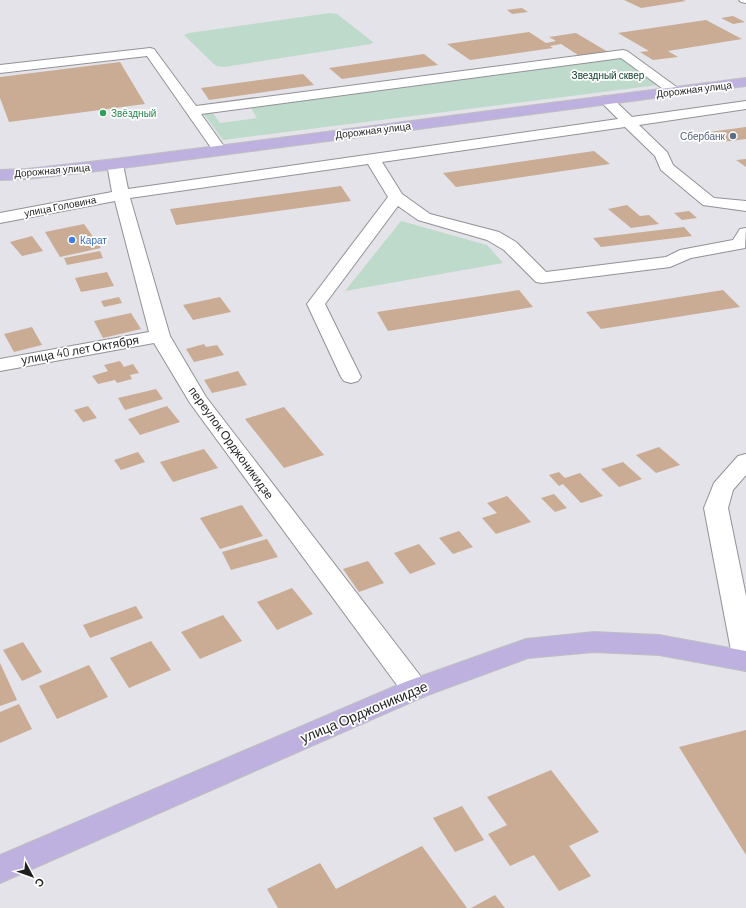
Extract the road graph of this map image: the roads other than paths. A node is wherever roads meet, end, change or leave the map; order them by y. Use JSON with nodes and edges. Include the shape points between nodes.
{"nodes":[{"id":1,"x":0,"y":69,"type":"edge"},
{"id":2,"x":746,"y":82,"type":"edge"},
{"id":3,"x":675,"y":91,"type":"junction"},
{"id":4,"x":606,"y":100,"type":"junction"},
{"id":5,"x":746,"y":105,"type":"edge"},
{"id":6,"x":192,"y":111,"type":"junction"},
{"id":7,"x":629,"y":121,"type":"junction"},
{"id":8,"x":220,"y":150,"type":"junction"},
{"id":9,"x":373,"y":159,"type":"junction"},
{"id":10,"x":115,"y":164,"type":"junction"},
{"id":11,"x":0,"y":175,"type":"edge"},
{"id":12,"x":121,"y":195,"type":"junction"},
{"id":13,"x":396,"y":196,"type":"junction"},
{"id":14,"x":710,"y":202,"type":"junction"},
{"id":15,"x":746,"y":206,"type":"edge"},
{"id":16,"x":0,"y":218,"type":"edge"},
{"id":17,"x":746,"y":232,"type":"edge"},
{"id":18,"x":160,"y":336,"type":"junction"},
{"id":19,"x":0,"y":365,"type":"edge"},
{"id":20,"x":351,"y":377,"type":"dead end"},
{"id":21,"x":746,"y":461,"type":"edge"},
{"id":22,"x":746,"y":661,"type":"edge"},
{"id":23,"x":415,"y":689,"type":"junction"},
{"id":24,"x":0,"y":869,"type":"edge"}],
"edges":[{"from":1,"to":6,"type":"street","via":[[150,52]]},
{"from":2,"to":3,"type":"main road","name":"Дорожная улица"},
{"from":3,"to":4,"type":"main road","name":"Дорожная улица"},
{"from":3,"to":6,"type":"street","via":[[623,54]]},
{"from":4,"to":7,"type":"street"},
{"from":4,"to":8,"type":"main road","name":"Дорожная улица"},
{"from":5,"to":7,"type":"street","name":"улица Головина"},
{"from":6,"to":8,"type":"street"},
{"from":7,"to":9,"type":"street","name":"улица Головина"},
{"from":7,"to":14,"type":"street","via":[[662,155],[666,167]]},
{"from":8,"to":10,"type":"main road","name":"Дорожная улица"},
{"from":9,"to":12,"type":"street","name":"улица Головина"},
{"from":9,"to":13,"type":"street"},
{"from":10,"to":11,"type":"main road","name":"Дорожная улица"},
{"from":10,"to":12,"type":"street","name":"переулок Орджоникидзе"},
{"from":12,"to":16,"type":"street","name":"улица Головина"},
{"from":12,"to":18,"type":"street","name":"переулок Орджоникидзе"},
{"from":13,"to":17,"type":"street","via":[[424,217],[493,236],[510,246],[542,278],[670,262],[686,254],[739,244]]},
{"from":13,"to":20,"type":"street","via":[[316,304]]},
{"from":14,"to":15,"type":"street"},
{"from":14,"to":17,"type":"street"},
{"from":18,"to":19,"type":"street","name":"улица 40 лет Октября"},
{"from":18,"to":23,"type":"street","name":"переулок Орджоникидзе","via":[[197,398]]},
{"from":21,"to":22,"type":"street","via":[[722,488],[716,508]]},
{"from":22,"to":23,"type":"main road","name":"улица Орджоникидзе","via":[[659,645],[594,642],[526,649]]},
{"from":23,"to":24,"type":"main road","name":"улица Орджоникидзе"}]}
